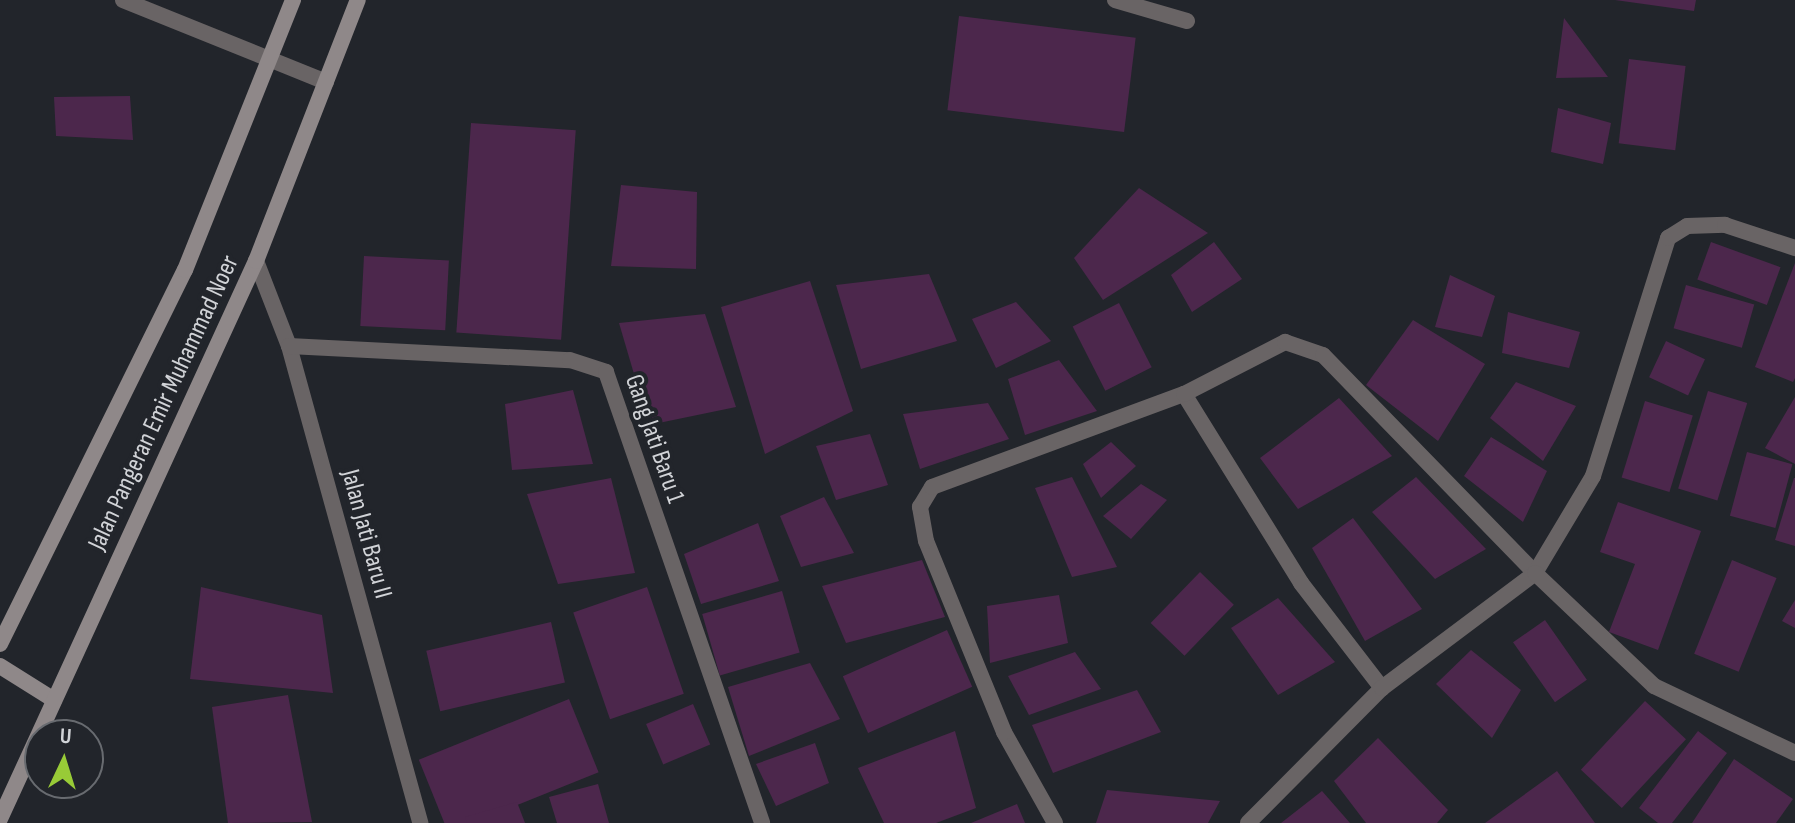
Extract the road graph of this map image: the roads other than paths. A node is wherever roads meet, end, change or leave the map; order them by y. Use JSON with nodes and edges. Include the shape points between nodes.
{"nodes":[{"id":1,"x":123,"y":0,"type":"edge"},
{"id":2,"x":293,"y":0,"type":"edge"},
{"id":3,"x":358,"y":0,"type":"edge"},
{"id":4,"x":1115,"y":0,"type":"edge"},
{"id":5,"x":1187,"y":21,"type":"dead end"},
{"id":6,"x":274,"y":57,"type":"junction"},
{"id":7,"x":326,"y":82,"type":"junction"},
{"id":8,"x":1795,"y":248,"type":"edge"},
{"id":9,"x":256,"y":261,"type":"junction"},
{"id":10,"x":289,"y":346,"type":"junction"},
{"id":11,"x":1184,"y":394,"type":"junction"},
{"id":12,"x":1535,"y":573,"type":"junction"},
{"id":13,"x":0,"y":644,"type":"edge"},
{"id":14,"x":0,"y":666,"type":"edge"},
{"id":15,"x":1382,"y":688,"type":"junction"},
{"id":16,"x":54,"y":700,"type":"junction"},
{"id":17,"x":1795,"y":753,"type":"edge"},
{"id":18,"x":0,"y":819,"type":"edge"},
{"id":19,"x":420,"y":823,"type":"edge"},
{"id":20,"x":762,"y":823,"type":"edge"},
{"id":21,"x":1055,"y":823,"type":"edge"},
{"id":22,"x":1248,"y":823,"type":"edge"}],
"edges":[{"from":1,"to":6,"type":"street"},
{"from":2,"to":6,"type":"main road","name":"Jalan Pangeran Emir Muhammad Noer"},
{"from":3,"to":7,"type":"main road","name":"Jalan Pangeran Emir Muhammad Noer"},
{"from":4,"to":5,"type":"street"},
{"from":6,"to":7,"type":"street"},
{"from":6,"to":13,"type":"main road","name":"Jalan Pangeran Emir Muhammad Noer","via":[[185,270]]},
{"from":7,"to":9,"type":"main road","name":"Jalan Pangeran Emir Muhammad Noer"},
{"from":8,"to":12,"type":"street","via":[[1725,225],[1687,226],[1668,238],[1593,476]]},
{"from":9,"to":10,"type":"street","name":"Jalan Jati Baru II"},
{"from":9,"to":16,"type":"main road","name":"Jalan Pangeran Emir Muhammad Noer"},
{"from":10,"to":19,"type":"street","name":"Jalan Jati Baru II"},
{"from":10,"to":20,"type":"street","name":"Gang Jati Baru 1","via":[[570,360],[606,372]]},
{"from":11,"to":12,"type":"street","via":[[1272,342],[1304,345],[1323,355]]},
{"from":11,"to":15,"type":"street","via":[[1301,583]]},
{"from":11,"to":21,"type":"street","via":[[932,487],[920,507],[926,541],[1004,732]]},
{"from":12,"to":15,"type":"street"},
{"from":12,"to":17,"type":"street","via":[[1654,686]]},
{"from":14,"to":16,"type":"main road"},
{"from":15,"to":22,"type":"street"},
{"from":16,"to":18,"type":"main road","name":"Jalan Pangeran Emir Muhammad Noer"}]}
